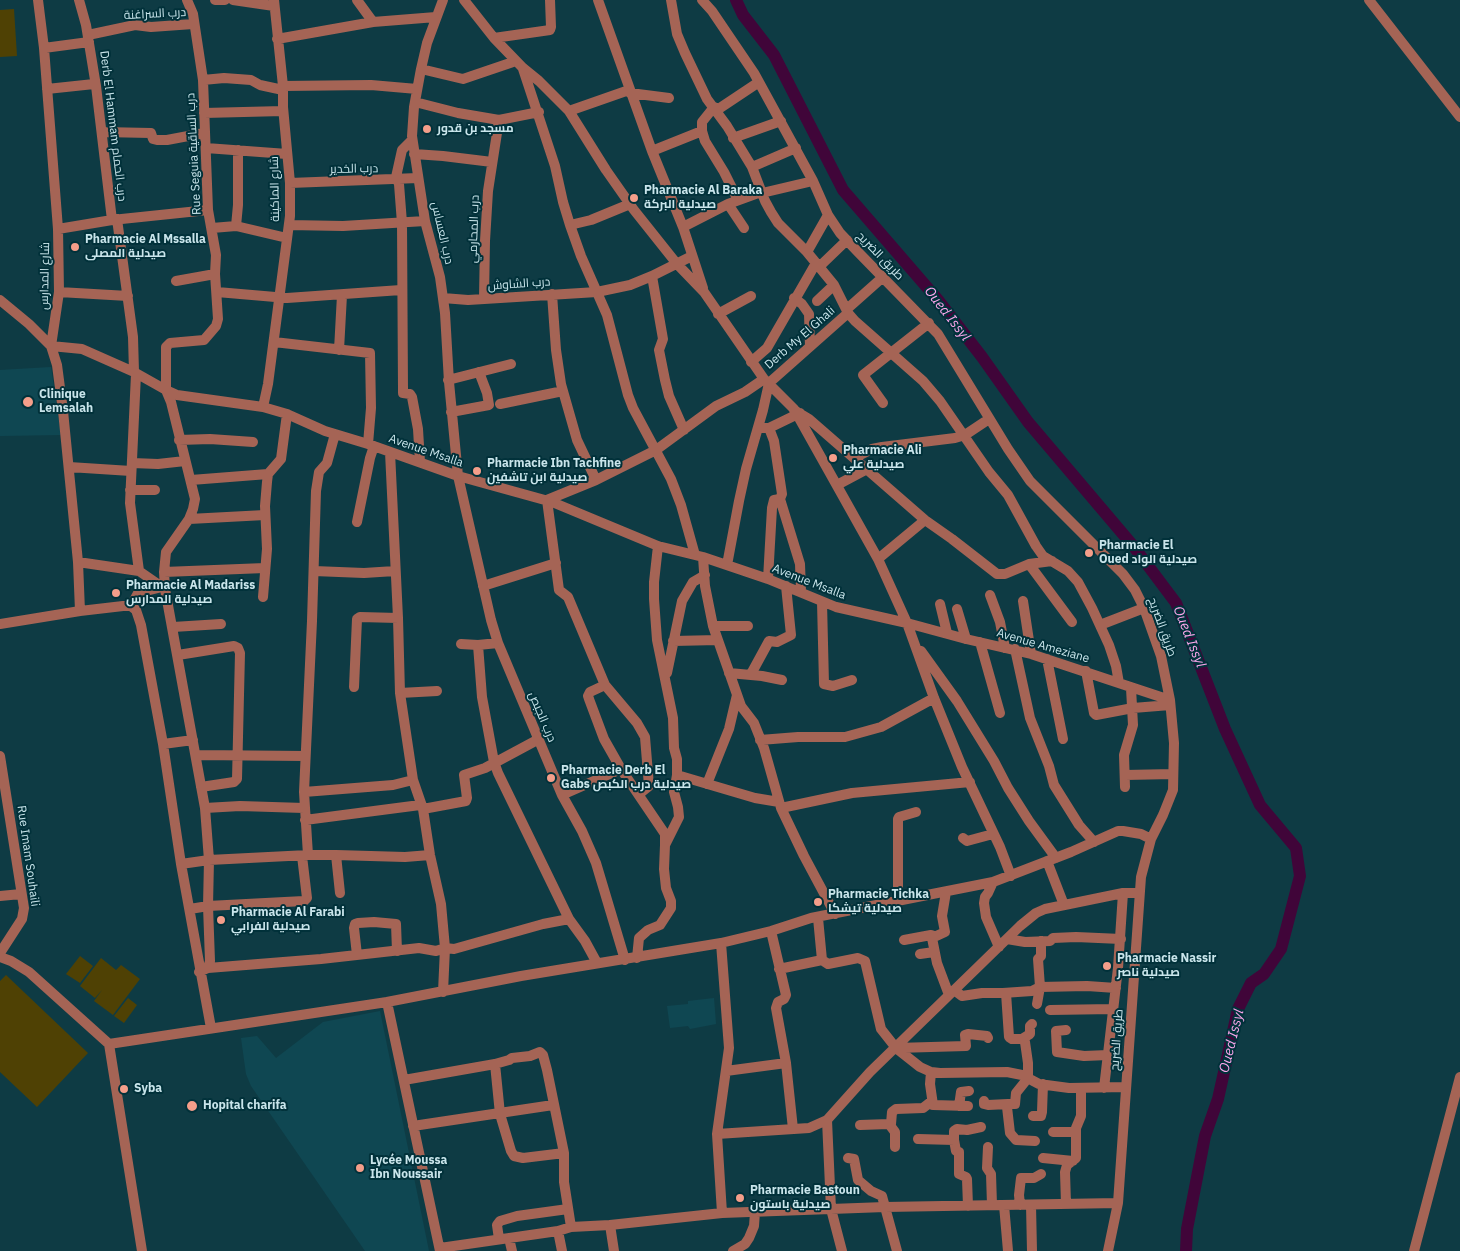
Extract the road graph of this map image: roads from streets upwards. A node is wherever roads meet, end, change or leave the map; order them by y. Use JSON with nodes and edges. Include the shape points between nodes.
{"nodes":[{"id":1,"x":38,"y":0,"type":"edge"},
{"id":2,"x":79,"y":0,"type":"edge"},
{"id":3,"x":188,"y":0,"type":"edge"},
{"id":4,"x":215,"y":0,"type":"edge"},
{"id":5,"x":225,"y":0,"type":"edge"},
{"id":6,"x":233,"y":0,"type":"edge"},
{"id":7,"x":357,"y":0,"type":"edge"},
{"id":8,"x":443,"y":0,"type":"edge"},
{"id":9,"x":464,"y":0,"type":"edge"},
{"id":10,"x":550,"y":0,"type":"edge"},
{"id":11,"x":598,"y":0,"type":"edge"},
{"id":12,"x":672,"y":0,"type":"edge"},
{"id":13,"x":702,"y":0,"type":"edge"},
{"id":14,"x":1369,"y":0,"type":"edge"},
{"id":15,"x":274,"y":3,"type":"edge"},
{"id":16,"x":436,"y":16,"type":"junction"},
{"id":17,"x":373,"y":22,"type":"junction"},
{"id":18,"x":193,"y":24,"type":"junction"},
{"id":19,"x":494,"y":38,"type":"junction"},
{"id":20,"x":89,"y":39,"type":"junction"},
{"id":21,"x":277,"y":39,"type":"junction"},
{"id":22,"x":44,"y":48,"type":"junction"},
{"id":23,"x":520,"y":65,"type":"junction"},
{"id":24,"x":421,"y":70,"type":"junction"},
{"id":25,"x":204,"y":80,"type":"junction"},
{"id":26,"x":759,"y":82,"type":"junction"},
{"id":27,"x":96,"y":86,"type":"junction"},
{"id":28,"x":283,"y":88,"type":"junction"},
{"id":29,"x":47,"y":89,"type":"junction"},
{"id":30,"x":417,"y":89,"type":"junction"},
{"id":31,"x":630,"y":92,"type":"junction"},
{"id":32,"x":669,"y":98,"type":"dead end"},
{"id":33,"x":414,"y":102,"type":"junction"},
{"id":34,"x":715,"y":109,"type":"junction"},
{"id":35,"x":569,"y":111,"type":"junction"},
{"id":36,"x":284,"y":112,"type":"junction"},
{"id":37,"x":538,"y":112,"type":"junction"},
{"id":38,"x":204,"y":113,"type":"junction"},
{"id":39,"x":1460,"y":117,"type":"edge"},
{"id":40,"x":499,"y":120,"type":"junction"},
{"id":41,"x":781,"y":121,"type":"junction"},
{"id":42,"x":702,"y":131,"type":"junction"},
{"id":43,"x":102,"y":132,"type":"junction"},
{"id":44,"x":204,"y":133,"type":"junction"},
{"id":45,"x":733,"y":138,"type":"junction"},
{"id":46,"x":412,"y":140,"type":"junction"},
{"id":47,"x":206,"y":148,"type":"junction"},
{"id":48,"x":796,"y":148,"type":"junction"},
{"id":49,"x":238,"y":150,"type":"junction"},
{"id":50,"x":652,"y":151,"type":"junction"},
{"id":51,"x":287,"y":154,"type":"junction"},
{"id":52,"x":414,"y":154,"type":"junction"},
{"id":53,"x":492,"y":162,"type":"junction"},
{"id":54,"x":752,"y":166,"type":"junction"},
{"id":55,"x":418,"y":178,"type":"junction"},
{"id":56,"x":398,"y":180,"type":"junction"},
{"id":57,"x":813,"y":181,"type":"junction"},
{"id":58,"x":290,"y":183,"type":"junction"},
{"id":59,"x":761,"y":192,"type":"junction"},
{"id":60,"x":738,"y":200,"type":"junction"},
{"id":61,"x":630,"y":204,"type":"junction"},
{"id":62,"x":728,"y":204,"type":"junction"},
{"id":63,"x":208,"y":210,"type":"junction"},
{"id":64,"x":828,"y":215,"type":"junction"},
{"id":65,"x":114,"y":220,"type":"junction"},
{"id":66,"x":425,"y":221,"type":"junction"},
{"id":67,"x":402,"y":223,"type":"junction"},
{"id":68,"x":289,"y":224,"type":"junction"},
{"id":69,"x":570,"y":225,"type":"junction"},
{"id":70,"x":236,"y":226,"type":"junction"},
{"id":71,"x":683,"y":227,"type":"junction"},
{"id":72,"x":212,"y":228,"type":"junction"},
{"id":73,"x":744,"y":228,"type":"dead end"},
{"id":74,"x":58,"y":229,"type":"junction"},
{"id":75,"x":287,"y":238,"type":"junction"},
{"id":76,"x":847,"y":240,"type":"junction"},
{"id":77,"x":807,"y":252,"type":"junction"},
{"id":78,"x":692,"y":256,"type":"junction"},
{"id":79,"x":677,"y":264,"type":"junction"},
{"id":80,"x":817,"y":265,"type":"junction"},
{"id":81,"x":215,"y":274,"type":"junction"},
{"id":82,"x":652,"y":276,"type":"junction"},
{"id":83,"x":883,"y":277,"type":"junction"},
{"id":84,"x":176,"y":281,"type":"dead end"},
{"id":85,"x":834,"y":285,"type":"junction"},
{"id":86,"x":401,"y":290,"type":"junction"},
{"id":87,"x":59,"y":292,"type":"junction"},
{"id":88,"x":217,"y":292,"type":"junction"},
{"id":89,"x":597,"y":292,"type":"junction"},
{"id":90,"x":704,"y":292,"type":"junction"},
{"id":91,"x":552,"y":294,"type":"junction"},
{"id":92,"x":342,"y":295,"type":"junction"},
{"id":93,"x":128,"y":296,"type":"junction"},
{"id":94,"x":751,"y":296,"type":"dead end"},
{"id":95,"x":279,"y":298,"type":"junction"},
{"id":96,"x":444,"y":298,"type":"junction"},
{"id":97,"x":484,"y":298,"type":"junction"},
{"id":98,"x":794,"y":298,"type":"junction"},
{"id":99,"x":0,"y":300,"type":"edge"},
{"id":100,"x":817,"y":301,"type":"dead end"},
{"id":101,"x":847,"y":311,"type":"junction"},
{"id":102,"x":718,"y":314,"type":"junction"},
{"id":103,"x":929,"y":323,"type":"junction"},
{"id":104,"x":274,"y":342,"type":"junction"},
{"id":105,"x":51,"y":346,"type":"junction"},
{"id":106,"x":810,"y":346,"type":"junction"},
{"id":107,"x":338,"y":350,"type":"junction"},
{"id":108,"x":890,"y":354,"type":"junction"},
{"id":109,"x":751,"y":362,"type":"junction"},
{"id":110,"x":511,"y":364,"type":"dead end"},
{"id":111,"x":479,"y":372,"type":"junction"},
{"id":112,"x":135,"y":373,"type":"junction"},
{"id":113,"x":448,"y":380,"type":"junction"},
{"id":114,"x":767,"y":381,"type":"junction"},
{"id":115,"x":166,"y":390,"type":"junction"},
{"id":116,"x":563,"y":391,"type":"junction"},
{"id":117,"x":883,"y":403,"type":"dead end"},
{"id":118,"x":500,"y":404,"type":"dead end"},
{"id":119,"x":263,"y":407,"type":"junction"},
{"id":120,"x":452,"y":412,"type":"junction"},
{"id":121,"x":797,"y":412,"type":"junction"},
{"id":122,"x":287,"y":414,"type":"junction"},
{"id":123,"x":989,"y":419,"type":"junction"},
{"id":124,"x":764,"y":428,"type":"junction"},
{"id":125,"x":684,"y":430,"type":"junction"},
{"id":126,"x":335,"y":434,"type":"junction"},
{"id":127,"x":965,"y":435,"type":"junction"},
{"id":128,"x":179,"y":440,"type":"junction"},
{"id":129,"x":253,"y":442,"type":"dead end"},
{"id":130,"x":371,"y":445,"type":"junction"},
{"id":131,"x":656,"y":450,"type":"junction"},
{"id":132,"x":390,"y":452,"type":"junction"},
{"id":133,"x":854,"y":458,"type":"junction"},
{"id":134,"x":184,"y":461,"type":"junction"},
{"id":135,"x":420,"y":462,"type":"junction"},
{"id":136,"x":69,"y":467,"type":"junction"},
{"id":137,"x":131,"y":467,"type":"junction"},
{"id":138,"x":867,"y":469,"type":"junction"},
{"id":139,"x":268,"y":474,"type":"junction"},
{"id":140,"x":458,"y":476,"type":"junction"},
{"id":141,"x":191,"y":480,"type":"junction"},
{"id":142,"x":596,"y":480,"type":"junction"},
{"id":143,"x":838,"y":485,"type":"junction"},
{"id":144,"x":130,"y":490,"type":"junction"},
{"id":145,"x":156,"y":490,"type":"dead end"},
{"id":146,"x":780,"y":499,"type":"junction"},
{"id":147,"x":547,"y":500,"type":"junction"},
{"id":148,"x":265,"y":515,"type":"junction"},
{"id":149,"x":189,"y":519,"type":"junction"},
{"id":150,"x":925,"y":520,"type":"junction"},
{"id":151,"x":357,"y":522,"type":"dead end"},
{"id":152,"x":658,"y":546,"type":"junction"},
{"id":153,"x":699,"y":556,"type":"junction"},
{"id":154,"x":878,"y":559,"type":"junction"},
{"id":155,"x":1052,"y":561,"type":"junction"},
{"id":156,"x":78,"y":562,"type":"junction"},
{"id":157,"x":556,"y":563,"type":"junction"},
{"id":158,"x":1029,"y":564,"type":"junction"},
{"id":159,"x":727,"y":565,"type":"junction"},
{"id":160,"x":265,"y":568,"type":"junction"},
{"id":161,"x":314,"y":570,"type":"junction"},
{"id":162,"x":139,"y":571,"type":"junction"},
{"id":163,"x":395,"y":571,"type":"junction"},
{"id":164,"x":164,"y":572,"type":"junction"},
{"id":165,"x":704,"y":575,"type":"junction"},
{"id":166,"x":768,"y":579,"type":"junction"},
{"id":167,"x":483,"y":586,"type":"junction"},
{"id":168,"x":786,"y":586,"type":"junction"},
{"id":169,"x":164,"y":588,"type":"junction"},
{"id":170,"x":800,"y":591,"type":"junction"},
{"id":171,"x":990,"y":595,"type":"dead end"},
{"id":172,"x":263,"y":598,"type":"dead end"},
{"id":173,"x":1023,"y":600,"type":"dead end"},
{"id":174,"x":822,"y":602,"type":"junction"},
{"id":175,"x":940,"y":604,"type":"dead end"},
{"id":176,"x":131,"y":606,"type":"junction"},
{"id":177,"x":1144,"y":608,"type":"junction"},
{"id":178,"x":957,"y":609,"type":"dead end"},
{"id":179,"x":80,"y":611,"type":"junction"},
{"id":180,"x":398,"y":618,"type":"junction"},
{"id":181,"x":1072,"y":622,"type":"dead end"},
{"id":182,"x":907,"y":623,"type":"junction"},
{"id":183,"x":0,"y":624,"type":"edge"},
{"id":184,"x":221,"y":624,"type":"dead end"},
{"id":185,"x":1100,"y":625,"type":"junction"},
{"id":186,"x":712,"y":626,"type":"junction"},
{"id":187,"x":748,"y":626,"type":"dead end"},
{"id":188,"x":173,"y":627,"type":"junction"},
{"id":189,"x":947,"y":634,"type":"junction"},
{"id":190,"x":966,"y":639,"type":"junction"},
{"id":191,"x":718,"y":640,"type":"junction"},
{"id":192,"x":673,"y":641,"type":"junction"},
{"id":193,"x":980,"y":642,"type":"junction"},
{"id":194,"x":498,"y":643,"type":"junction"},
{"id":195,"x":461,"y":644,"type":"dead end"},
{"id":196,"x":478,"y":645,"type":"junction"},
{"id":197,"x":916,"y":645,"type":"junction"},
{"id":198,"x":1010,"y":648,"type":"junction"},
{"id":199,"x":1031,"y":654,"type":"junction"},
{"id":200,"x":178,"y":655,"type":"junction"},
{"id":201,"x":1047,"y":659,"type":"junction"},
{"id":202,"x":1086,"y":671,"type":"junction"},
{"id":203,"x":729,"y":673,"type":"junction"},
{"id":204,"x":751,"y":674,"type":"junction"},
{"id":205,"x":666,"y":680,"type":"junction"},
{"id":206,"x":782,"y":680,"type":"dead end"},
{"id":207,"x":852,"y":680,"type":"dead end"},
{"id":208,"x":1119,"y":684,"type":"junction"},
{"id":209,"x":605,"y":685,"type":"junction"},
{"id":210,"x":354,"y":687,"type":"dead end"},
{"id":211,"x":1131,"y":688,"type":"junction"},
{"id":212,"x":437,"y":691,"type":"dead end"},
{"id":213,"x":400,"y":693,"type":"junction"},
{"id":214,"x":737,"y":694,"type":"junction"},
{"id":215,"x":934,"y":698,"type":"junction"},
{"id":216,"x":1170,"y":703,"type":"junction"},
{"id":217,"x":1133,"y":708,"type":"junction"},
{"id":218,"x":1000,"y":713,"type":"dead end"},
{"id":219,"x":539,"y":739,"type":"junction"},
{"id":220,"x":1063,"y":739,"type":"dead end"},
{"id":221,"x":193,"y":740,"type":"junction"},
{"id":222,"x":760,"y":740,"type":"junction"},
{"id":223,"x":163,"y":744,"type":"junction"},
{"id":224,"x":196,"y":755,"type":"junction"},
{"id":225,"x":0,"y":756,"type":"edge"},
{"id":226,"x":238,"y":756,"type":"junction"},
{"id":227,"x":305,"y":756,"type":"junction"},
{"id":228,"x":494,"y":762,"type":"junction"},
{"id":229,"x":621,"y":768,"type":"junction"},
{"id":230,"x":1173,"y":774,"type":"junction"},
{"id":231,"x":677,"y":775,"type":"junction"},
{"id":232,"x":1125,"y":775,"type":"junction"},
{"id":233,"x":413,"y":780,"type":"junction"},
{"id":234,"x":970,"y":782,"type":"junction"},
{"id":235,"x":707,"y":784,"type":"junction"},
{"id":236,"x":201,"y":787,"type":"junction"},
{"id":237,"x":1125,"y":787,"type":"dead end"},
{"id":238,"x":3,"y":792,"type":"edge"},
{"id":239,"x":304,"y":792,"type":"junction"},
{"id":240,"x":639,"y":794,"type":"junction"},
{"id":241,"x":562,"y":795,"type":"junction"},
{"id":242,"x":780,"y":805,"type":"junction"},
{"id":243,"x":422,"y":807,"type":"junction"},
{"id":244,"x":205,"y":808,"type":"junction"},
{"id":245,"x":304,"y":808,"type":"junction"},
{"id":246,"x":916,"y":812,"type":"dead end"},
{"id":247,"x":305,"y":820,"type":"junction"},
{"id":248,"x":993,"y":834,"type":"junction"},
{"id":249,"x":963,"y":838,"type":"dead end"},
{"id":250,"x":1151,"y":839,"type":"junction"},
{"id":251,"x":1094,"y":842,"type":"junction"},
{"id":252,"x":665,"y":845,"type":"junction"},
{"id":253,"x":336,"y":854,"type":"junction"},
{"id":254,"x":305,"y":856,"type":"junction"},
{"id":255,"x":430,"y":856,"type":"junction"},
{"id":256,"x":209,"y":860,"type":"junction"},
{"id":257,"x":1052,"y":860,"type":"junction"},
{"id":258,"x":181,"y":864,"type":"junction"},
{"id":259,"x":1011,"y":876,"type":"junction"},
{"id":260,"x":993,"y":882,"type":"junction"},
{"id":261,"x":946,"y":892,"type":"junction"},
{"id":262,"x":340,"y":893,"type":"dead end"},
{"id":263,"x":1123,"y":893,"type":"junction"},
{"id":264,"x":1139,"y":893,"type":"junction"},
{"id":265,"x":21,"y":894,"type":"junction"},
{"id":266,"x":0,"y":896,"type":"edge"},
{"id":267,"x":898,"y":902,"type":"junction"},
{"id":268,"x":208,"y":906,"type":"junction"},
{"id":269,"x":1064,"y":906,"type":"junction"},
{"id":270,"x":190,"y":909,"type":"junction"},
{"id":271,"x":835,"y":914,"type":"junction"},
{"id":272,"x":818,"y":918,"type":"junction"},
{"id":273,"x":569,"y":919,"type":"junction"},
{"id":274,"x":771,"y":931,"type":"junction"},
{"id":275,"x":934,"y":936,"type":"junction"},
{"id":276,"x":1007,"y":939,"type":"junction"},
{"id":277,"x":1121,"y":939,"type":"junction"},
{"id":278,"x":904,"y":940,"type":"dead end"},
{"id":279,"x":1041,"y":941,"type":"junction"},
{"id":280,"x":721,"y":943,"type":"junction"},
{"id":281,"x":999,"y":947,"type":"junction"},
{"id":282,"x":445,"y":948,"type":"junction"},
{"id":283,"x":397,"y":951,"type":"junction"},
{"id":284,"x":934,"y":952,"type":"junction"},
{"id":285,"x":0,"y":953,"type":"edge"},
{"id":286,"x":920,"y":954,"type":"dead end"},
{"id":287,"x":357,"y":955,"type":"junction"},
{"id":288,"x":0,"y":957,"type":"edge"},
{"id":289,"x":637,"y":958,"type":"junction"},
{"id":290,"x":625,"y":960,"type":"junction"},
{"id":291,"x":822,"y":960,"type":"junction"},
{"id":292,"x":597,"y":963,"type":"junction"},
{"id":293,"x":779,"y":969,"type":"junction"},
{"id":294,"x":204,"y":970,"type":"junction"},
{"id":295,"x":1040,"y":987,"type":"junction"},
{"id":296,"x":1116,"y":988,"type":"junction"},
{"id":297,"x":443,"y":992,"type":"junction"},
{"id":298,"x":952,"y":992,"type":"junction"},
{"id":299,"x":1006,"y":993,"type":"junction"},
{"id":300,"x":387,"y":1002,"type":"junction"},
{"id":301,"x":1037,"y":1004,"type":"dead end"},
{"id":302,"x":1113,"y":1009,"type":"junction"},
{"id":303,"x":1050,"y":1010,"type":"dead end"},
{"id":304,"x":1032,"y":1024,"type":"dead end"},
{"id":305,"x":210,"y":1028,"type":"junction"},
{"id":306,"x":1056,"y":1031,"type":"dead end"},
{"id":307,"x":988,"y":1038,"type":"dead end"},
{"id":308,"x":1022,"y":1039,"type":"junction"},
{"id":309,"x":109,"y":1044,"type":"junction"},
{"id":310,"x":896,"y":1048,"type":"junction"},
{"id":311,"x":1108,"y":1056,"type":"junction"},
{"id":312,"x":786,"y":1063,"type":"junction"},
{"id":313,"x":495,"y":1064,"type":"junction"},
{"id":314,"x":726,"y":1071,"type":"junction"},
{"id":315,"x":931,"y":1072,"type":"junction"},
{"id":316,"x":1460,"y":1077,"type":"edge"},
{"id":317,"x":1028,"y":1078,"type":"junction"},
{"id":318,"x":404,"y":1080,"type":"junction"},
{"id":319,"x":1043,"y":1084,"type":"junction"},
{"id":320,"x":1126,"y":1087,"type":"junction"},
{"id":321,"x":1104,"y":1088,"type":"junction"},
{"id":322,"x":1081,"y":1089,"type":"junction"},
{"id":323,"x":969,"y":1091,"type":"dead end"},
{"id":324,"x":932,"y":1101,"type":"junction"},
{"id":325,"x":984,"y":1101,"type":"dead end"},
{"id":326,"x":1008,"y":1104,"type":"junction"},
{"id":327,"x":554,"y":1105,"type":"junction"},
{"id":328,"x":500,"y":1114,"type":"junction"},
{"id":329,"x":1032,"y":1116,"type":"dead end"},
{"id":330,"x":828,"y":1120,"type":"junction"},
{"id":331,"x":889,"y":1124,"type":"junction"},
{"id":332,"x":860,"y":1125,"type":"dead end"},
{"id":333,"x":413,"y":1126,"type":"junction"},
{"id":334,"x":981,"y":1127,"type":"dead end"},
{"id":335,"x":793,"y":1129,"type":"junction"},
{"id":336,"x":1053,"y":1132,"type":"dead end"},
{"id":337,"x":1076,"y":1132,"type":"junction"},
{"id":338,"x":717,"y":1134,"type":"junction"},
{"id":339,"x":918,"y":1139,"type":"dead end"},
{"id":340,"x":954,"y":1140,"type":"junction"},
{"id":341,"x":1035,"y":1141,"type":"dead end"},
{"id":342,"x":988,"y":1147,"type":"dead end"},
{"id":343,"x":895,"y":1148,"type":"dead end"},
{"id":344,"x":564,"y":1153,"type":"junction"},
{"id":345,"x":848,"y":1158,"type":"dead end"},
{"id":346,"x":1043,"y":1158,"type":"dead end"},
{"id":347,"x":1073,"y":1161,"type":"junction"},
{"id":348,"x":1041,"y":1174,"type":"dead end"},
{"id":349,"x":1118,"y":1203,"type":"junction"},
{"id":350,"x":1066,"y":1204,"type":"junction"},
{"id":351,"x":992,"y":1205,"type":"junction"},
{"id":352,"x":1004,"y":1205,"type":"junction"},
{"id":353,"x":1020,"y":1205,"type":"junction"},
{"id":354,"x":1031,"y":1205,"type":"junction"},
{"id":355,"x":968,"y":1206,"type":"junction"},
{"id":356,"x":885,"y":1207,"type":"junction"},
{"id":357,"x":568,"y":1209,"type":"junction"},
{"id":358,"x":830,"y":1209,"type":"junction"},
{"id":359,"x":755,"y":1212,"type":"junction"},
{"id":360,"x":722,"y":1213,"type":"junction"},
{"id":361,"x":610,"y":1225,"type":"junction"},
{"id":362,"x":571,"y":1227,"type":"junction"},
{"id":363,"x":558,"y":1231,"type":"junction"},
{"id":364,"x":504,"y":1239,"type":"junction"},
{"id":365,"x":440,"y":1249,"type":"edge"},
{"id":366,"x":142,"y":1251,"type":"edge"},
{"id":367,"x":512,"y":1251,"type":"edge"},
{"id":368,"x":562,"y":1251,"type":"edge"},
{"id":369,"x":614,"y":1251,"type":"edge"},
{"id":370,"x":733,"y":1251,"type":"edge"},
{"id":371,"x":842,"y":1251,"type":"edge"},
{"id":372,"x":896,"y":1251,"type":"edge"},
{"id":373,"x":1008,"y":1251,"type":"edge"},
{"id":374,"x":1032,"y":1251,"type":"edge"},
{"id":375,"x":1108,"y":1251,"type":"edge"},
{"id":376,"x":1414,"y":1251,"type":"edge"}],
"edges":[{"from":1,"to":22,"type":"street","name":"شارع المدارس"},
{"from":2,"to":20,"type":"street","name":"Derb El Hammam درب الحمام"},
{"from":3,"to":18,"type":"street","name":"Rue Seguia درب الساقية"},
{"from":4,"to":5,"type":"street"},
{"from":6,"to":15,"type":"street"},
{"from":7,"to":17,"type":"street"},
{"from":8,"to":16,"type":"street","name":"درب العساس"},
{"from":9,"to":19,"type":"street"},
{"from":10,"to":19,"type":"street","via":[[550,30]]},
{"from":11,"to":31,"type":"street"},
{"from":12,"to":34,"type":"street","via":[[677,34]]},
{"from":13,"to":26,"type":"street","name":"طريق الضريح"},
{"from":14,"to":39,"type":"street"},
{"from":15,"to":21,"type":"street","name":"شارع الماكينة"},
{"from":16,"to":17,"type":"street"},
{"from":16,"to":24,"type":"street","name":"درب العساس"},
{"from":17,"to":21,"type":"street"},
{"from":18,"to":20,"type":"street","name":"درب السراغنة","via":[[135,25]]},
{"from":18,"to":25,"type":"street","name":"Rue Seguia درب الساقية"},
{"from":19,"to":23,"type":"street"},
{"from":20,"to":22,"type":"street","name":"درب السراغنة"},
{"from":20,"to":27,"type":"street","name":"Derb El Hammam درب الحمام"},
{"from":21,"to":28,"type":"street","name":"شارع الماكينة"},
{"from":22,"to":29,"type":"street","name":"شارع المدارس"},
{"from":23,"to":24,"type":"street","via":[[463,79]]},
{"from":23,"to":35,"type":"street"},
{"from":23,"to":37,"type":"street"},
{"from":24,"to":30,"type":"street","name":"درب العساس"},
{"from":25,"to":28,"type":"street","via":[[251,80]]},
{"from":25,"to":38,"type":"street","name":"Rue Seguia درب الساقية"},
{"from":26,"to":34,"type":"street"},
{"from":26,"to":41,"type":"street","name":"طريق الضريح"},
{"from":27,"to":29,"type":"street"},
{"from":27,"to":43,"type":"street","name":"Derb El Hammam درب الحمام"},
{"from":28,"to":30,"type":"street","via":[[371,85]]},
{"from":28,"to":36,"type":"street","name":"شارع الماكينة"},
{"from":29,"to":74,"type":"street","name":"شارع المدارس"},
{"from":30,"to":33,"type":"street","name":"درب العساس"},
{"from":31,"to":32,"type":"street"},
{"from":31,"to":35,"type":"street"},
{"from":31,"to":50,"type":"street"},
{"from":33,"to":40,"type":"street"},
{"from":33,"to":46,"type":"street","name":"درب العساس"},
{"from":34,"to":42,"type":"street","via":[[702,122]]},
{"from":34,"to":45,"type":"street"},
{"from":35,"to":61,"type":"street"},
{"from":36,"to":38,"type":"street"},
{"from":36,"to":51,"type":"street","name":"شارع الماكينة"},
{"from":37,"to":40,"type":"street"},
{"from":37,"to":69,"type":"street"},
{"from":38,"to":44,"type":"street","name":"Rue Seguia درب الساقية"},
{"from":40,"to":53,"type":"street","name":"درب المحارمي"},
{"from":41,"to":45,"type":"street"},
{"from":41,"to":48,"type":"street","name":"طريق الضريح"},
{"from":42,"to":50,"type":"street"},
{"from":42,"to":60,"type":"street"},
{"from":43,"to":44,"type":"street","via":[[151,133],[157,140]]},
{"from":43,"to":65,"type":"street","name":"Derb El Hammam درب الحمام"},
{"from":44,"to":47,"type":"street","name":"Rue Seguia درب الساقية"},
{"from":45,"to":54,"type":"street"},
{"from":46,"to":52,"type":"street","name":"درب العساس"},
{"from":46,"to":56,"type":"street","via":[[402,150]]},
{"from":47,"to":49,"type":"street"},
{"from":47,"to":63,"type":"street","name":"Rue Seguia درب الساقية"},
{"from":48,"to":54,"type":"street"},
{"from":48,"to":57,"type":"street","name":"طريق الضريح"},
{"from":49,"to":51,"type":"street"},
{"from":49,"to":70,"type":"street"},
{"from":50,"to":71,"type":"street"},
{"from":51,"to":58,"type":"street","name":"شارع الماكينة"},
{"from":52,"to":53,"type":"street"},
{"from":52,"to":55,"type":"street","name":"درب العساس"},
{"from":53,"to":97,"type":"street","name":"درب المحارمي","via":[[486,211]]},
{"from":54,"to":59,"type":"street"},
{"from":55,"to":56,"type":"street","name":"درب الخدير"},
{"from":55,"to":66,"type":"street","name":"درب العساس"},
{"from":56,"to":58,"type":"street","name":"درب الخدير"},
{"from":56,"to":67,"type":"street"},
{"from":57,"to":59,"type":"street"},
{"from":57,"to":64,"type":"street","name":"طريق الضريح"},
{"from":58,"to":68,"type":"street","name":"شارع الماكينة"},
{"from":59,"to":60,"type":"street"},
{"from":59,"to":77,"type":"street","via":[[778,223]]},
{"from":60,"to":62,"type":"street"},
{"from":61,"to":69,"type":"street","via":[[592,220]]},
{"from":61,"to":79,"type":"street"},
{"from":62,"to":71,"type":"street"},
{"from":62,"to":73,"type":"street"},
{"from":63,"to":65,"type":"street"},
{"from":63,"to":72,"type":"street","name":"Rue Seguia درب الساقية"},
{"from":64,"to":76,"type":"street","name":"طريق الضريح"},
{"from":64,"to":77,"type":"street"},
{"from":65,"to":74,"type":"street"},
{"from":65,"to":93,"type":"street","name":"Derb El Hammam درب الحمام"},
{"from":66,"to":67,"type":"street"},
{"from":66,"to":96,"type":"street","name":"درب العساس"},
{"from":67,"to":68,"type":"street"},
{"from":67,"to":86,"type":"street"},
{"from":68,"to":75,"type":"street","name":"شارع الماكينة"},
{"from":69,"to":89,"type":"street"},
{"from":70,"to":72,"type":"street"},
{"from":70,"to":75,"type":"street"},
{"from":71,"to":78,"type":"street"},
{"from":72,"to":81,"type":"street","name":"Rue Seguia درب الساقية"},
{"from":74,"to":87,"type":"street","name":"شارع المدارس"},
{"from":75,"to":95,"type":"street","name":"شارع الماكينة"},
{"from":76,"to":80,"type":"street"},
{"from":76,"to":83,"type":"street","name":"طريق الضريح"},
{"from":77,"to":80,"type":"street"},
{"from":78,"to":79,"type":"street","name":"درب الشاوش"},
{"from":78,"to":90,"type":"street"},
{"from":79,"to":82,"type":"street","name":"درب الشاوش"},
{"from":79,"to":90,"type":"street"},
{"from":80,"to":85,"type":"street"},
{"from":80,"to":98,"type":"street"},
{"from":81,"to":84,"type":"street"},
{"from":81,"to":88,"type":"street","name":"Rue Seguia درب الساقية"},
{"from":82,"to":89,"type":"street","name":"درب الشاوش"},
{"from":82,"to":125,"type":"street","via":[[663,339],[659,350],[669,396]]},
{"from":83,"to":101,"type":"street","name":"Derb My El Ghali"},
{"from":83,"to":103,"type":"street","name":"طريق الضريح"},
{"from":85,"to":100,"type":"street"},
{"from":85,"to":101,"type":"street"},
{"from":86,"to":92,"type":"street"},
{"from":86,"to":135,"type":"street","via":[[402,390],[412,397]]},
{"from":87,"to":93,"type":"street"},
{"from":87,"to":105,"type":"street","name":"شارع المدارس"},
{"from":88,"to":95,"type":"street"},
{"from":88,"to":115,"type":"street","name":"Rue Seguia درب الساقية","via":[[217,323],[207,338],[170,343],[166,348]]},
{"from":89,"to":91,"type":"street","name":"درب الشاوش"},
{"from":89,"to":131,"type":"street","via":[[607,315],[633,408]]},
{"from":90,"to":102,"type":"street"},
{"from":91,"to":97,"type":"street","name":"درب الشاوش"},
{"from":91,"to":116,"type":"street"},
{"from":92,"to":95,"type":"street"},
{"from":92,"to":107,"type":"street"},
{"from":93,"to":112,"type":"street","name":"Derb El Hammam درب الحمام"},
{"from":94,"to":102,"type":"street"},
{"from":95,"to":104,"type":"street","name":"شارع الماكينة"},
{"from":96,"to":97,"type":"street","name":"درب الشاوش"},
{"from":96,"to":113,"type":"street","name":"درب العساس"},
{"from":98,"to":106,"type":"street","via":[[809,314]]},
{"from":98,"to":109,"type":"street","via":[[767,348]]},
{"from":99,"to":105,"type":"street"},
{"from":101,"to":106,"type":"street","name":"Derb My El Ghali"},
{"from":101,"to":108,"type":"street"},
{"from":102,"to":109,"type":"street"},
{"from":103,"to":108,"type":"street"},
{"from":103,"to":123,"type":"street","name":"طريق الضريح"},
{"from":104,"to":107,"type":"street"},
{"from":104,"to":119,"type":"street","name":"شارع الماكينة"},
{"from":105,"to":112,"type":"street","name":"Avenue Msalla","via":[[82,349]]},
{"from":105,"to":136,"type":"street","name":"شارع المدارس","via":[[57,365]]},
{"from":106,"to":114,"type":"street","name":"Derb My El Ghali"},
{"from":107,"to":130,"type":"street","via":[[370,353]]},
{"from":108,"to":117,"type":"street","via":[[863,375]]},
{"from":108,"to":127,"type":"street","via":[[923,381]]},
{"from":109,"to":114,"type":"street"},
{"from":110,"to":111,"type":"street"},
{"from":111,"to":113,"type":"street"},
{"from":111,"to":120,"type":"street","via":[[489,405]]},
{"from":112,"to":115,"type":"street","name":"Avenue Msalla"},
{"from":112,"to":137,"type":"street","name":"Derb El Hammam درب الحمام"},
{"from":113,"to":120,"type":"street","name":"درب العساس"},
{"from":114,"to":121,"type":"street"},
{"from":114,"to":124,"type":"street"},
{"from":114,"to":125,"type":"street","name":"Derb My El Ghali","via":[[716,406]]},
{"from":115,"to":119,"type":"street","name":"Avenue Msalla","via":[[177,395]]},
{"from":115,"to":128,"type":"street","name":"Rue Seguia درب الساقية"},
{"from":116,"to":118,"type":"street"},
{"from":116,"to":142,"type":"street","via":[[577,440]]},
{"from":119,"to":122,"type":"street","name":"Avenue Msalla"},
{"from":120,"to":140,"type":"street","name":"درب العساس"},
{"from":121,"to":124,"type":"street"},
{"from":121,"to":133,"type":"street"},
{"from":121,"to":143,"type":"street"},
{"from":122,"to":126,"type":"street","name":"Avenue Msalla"},
{"from":122,"to":139,"type":"street","via":[[281,458]]},
{"from":123,"to":127,"type":"street"},
{"from":123,"to":177,"type":"street","name":"طريق الضريح","via":[[1030,481],[1123,574]]},
{"from":124,"to":146,"type":"street","via":[[774,441]]},
{"from":124,"to":159,"type":"street","via":[[746,469]]},
{"from":125,"to":131,"type":"street","name":"Derb My El Ghali"},
{"from":126,"to":130,"type":"street","name":"Avenue Msalla"},
{"from":126,"to":161,"type":"street","via":[[327,463],[319,472],[316,483]]},
{"from":127,"to":133,"type":"street","via":[[872,449]]},
{"from":127,"to":155,"type":"street","via":[[1008,496],[1036,546],[1043,556]]},
{"from":128,"to":129,"type":"street"},
{"from":128,"to":134,"type":"street","name":"Rue Seguia درب الساقية"},
{"from":130,"to":132,"type":"street","name":"Avenue Msalla"},
{"from":130,"to":151,"type":"street"},
{"from":131,"to":142,"type":"street","name":"Derb My El Ghali"},
{"from":131,"to":153,"type":"street","via":[[671,479]]},
{"from":132,"to":135,"type":"street","name":"Avenue Msalla"},
{"from":132,"to":163,"type":"street"},
{"from":133,"to":138,"type":"street"},
{"from":134,"to":137,"type":"street"},
{"from":134,"to":141,"type":"street","name":"Rue Seguia درب الساقية"},
{"from":135,"to":140,"type":"street","name":"Avenue Msalla"},
{"from":136,"to":137,"type":"street"},
{"from":136,"to":156,"type":"street","name":"شارع المدارس"},
{"from":137,"to":144,"type":"street","name":"Derb El Hammam درب الحمام"},
{"from":138,"to":143,"type":"street"},
{"from":138,"to":150,"type":"street"},
{"from":139,"to":141,"type":"street"},
{"from":139,"to":148,"type":"street"},
{"from":140,"to":147,"type":"street","name":"Avenue Msalla"},
{"from":140,"to":167,"type":"street","name":"درب الجبص"},
{"from":141,"to":149,"type":"street","name":"Rue Seguia درب الساقية","via":[[195,499]]},
{"from":142,"to":147,"type":"street","name":"Derb My El Ghali"},
{"from":143,"to":154,"type":"street"},
{"from":144,"to":145,"type":"street"},
{"from":144,"to":162,"type":"street","name":"Derb El Hammam درب الحمام","via":[[130,513]]},
{"from":146,"to":166,"type":"street","via":[[774,500],[772,508]]},
{"from":146,"to":170,"type":"street","via":[[800,564]]},
{"from":147,"to":152,"type":"street","name":"Avenue Msalla"},
{"from":147,"to":157,"type":"street"},
{"from":148,"to":149,"type":"street"},
{"from":148,"to":160,"type":"street"},
{"from":149,"to":164,"type":"street","via":[[166,552]]},
{"from":150,"to":154,"type":"street"},
{"from":150,"to":158,"type":"street","via":[[997,574]]},
{"from":152,"to":153,"type":"street","name":"Avenue Msalla"},
{"from":152,"to":205,"type":"street","via":[[654,600],[657,640]]},
{"from":153,"to":159,"type":"street","name":"Avenue Msalla"},
{"from":153,"to":165,"type":"street"},
{"from":154,"to":182,"type":"street"},
{"from":155,"to":158,"type":"street"},
{"from":155,"to":185,"type":"street","via":[[1078,582]]},
{"from":156,"to":162,"type":"street"},
{"from":156,"to":179,"type":"street","name":"شارع المدارس"},
{"from":157,"to":167,"type":"street"},
{"from":157,"to":209,"type":"street","via":[[559,590],[568,597]]},
{"from":158,"to":181,"type":"street"},
{"from":159,"to":166,"type":"street","name":"Avenue Msalla"},
{"from":160,"to":164,"type":"street"},
{"from":160,"to":172,"type":"street"},
{"from":161,"to":163,"type":"street"},
{"from":161,"to":227,"type":"street"},
{"from":162,"to":169,"type":"street"},
{"from":163,"to":180,"type":"street"},
{"from":164,"to":169,"type":"street"},
{"from":165,"to":186,"type":"street"},
{"from":165,"to":192,"type":"street","via":[[693,582],[682,601]]},
{"from":166,"to":168,"type":"street","name":"Avenue Msalla"},
{"from":167,"to":194,"type":"street","name":"درب الجبص"},
{"from":168,"to":170,"type":"street","name":"Avenue Msalla"},
{"from":168,"to":204,"type":"street","via":[[791,635],[777,642],[768,642]]},
{"from":169,"to":176,"type":"street","via":[[138,593]]},
{"from":169,"to":188,"type":"street"},
{"from":170,"to":174,"type":"street","name":"Avenue Msalla"},
{"from":171,"to":198,"type":"street"},
{"from":173,"to":199,"type":"street"},
{"from":174,"to":182,"type":"street","name":"Avenue Msalla"},
{"from":174,"to":207,"type":"street","via":[[824,684],[833,686]]},
{"from":175,"to":189,"type":"street"},
{"from":176,"to":179,"type":"street"},
{"from":176,"to":223,"type":"street","via":[[140,620]]},
{"from":177,"to":185,"type":"street"},
{"from":177,"to":216,"type":"street","name":"طريق الضريح","via":[[1161,656]]},
{"from":178,"to":190,"type":"street"},
{"from":179,"to":183,"type":"street"},
{"from":180,"to":210,"type":"street","via":[[357,618]]},
{"from":180,"to":213,"type":"street"},
{"from":182,"to":189,"type":"street","name":"Avenue Ameziane"},
{"from":182,"to":197,"type":"street"},
{"from":184,"to":188,"type":"street"},
{"from":185,"to":208,"type":"street","via":[[1116,666]]},
{"from":186,"to":187,"type":"street"},
{"from":186,"to":191,"type":"street"},
{"from":188,"to":200,"type":"street"},
{"from":189,"to":190,"type":"street","name":"Avenue Ameziane"},
{"from":190,"to":193,"type":"street","name":"Avenue Ameziane"},
{"from":191,"to":192,"type":"street"},
{"from":191,"to":203,"type":"street"},
{"from":192,"to":205,"type":"street"},
{"from":193,"to":198,"type":"street","name":"Avenue Ameziane"},
{"from":193,"to":218,"type":"street"},
{"from":194,"to":196,"type":"street"},
{"from":194,"to":219,"type":"street","name":"درب الجبص"},
{"from":195,"to":196,"type":"street"},
{"from":196,"to":228,"type":"street","via":[[482,697]]},
{"from":197,"to":215,"type":"street"},
{"from":197,"to":257,"type":"street","via":[[957,701]]},
{"from":198,"to":199,"type":"street","name":"Avenue Ameziane"},
{"from":198,"to":251,"type":"street","via":[[1054,785],[1079,826]]},
{"from":199,"to":201,"type":"street","name":"Avenue Ameziane"},
{"from":200,"to":221,"type":"street"},
{"from":200,"to":226,"type":"street","via":[[238,648]]},
{"from":201,"to":202,"type":"street","name":"Avenue Ameziane"},
{"from":201,"to":220,"type":"street"},
{"from":202,"to":208,"type":"street","name":"Avenue Ameziane"},
{"from":202,"to":217,"type":"street","via":[[1094,714]]},
{"from":203,"to":204,"type":"street"},
{"from":203,"to":214,"type":"street"},
{"from":204,"to":206,"type":"street"},
{"from":205,"to":231,"type":"street","via":[[674,718]]},
{"from":208,"to":211,"type":"street","name":"Avenue Ameziane"},
{"from":209,"to":229,"type":"street","via":[[588,696],[604,739]]},
{"from":209,"to":240,"type":"street","via":[[645,737],[649,786]]},
{"from":211,"to":216,"type":"street","name":"Avenue Ameziane"},
{"from":211,"to":217,"type":"street"},
{"from":212,"to":213,"type":"street"},
{"from":213,"to":233,"type":"street"},
{"from":214,"to":222,"type":"street"},
{"from":214,"to":235,"type":"street","via":[[729,729]]},
{"from":215,"to":222,"type":"street","via":[[881,727],[859,734]]},
{"from":215,"to":234,"type":"street"},
{"from":216,"to":217,"type":"street"},
{"from":216,"to":230,"type":"street","name":"طريق الضريح"},
{"from":217,"to":232,"type":"street","via":[[1133,731],[1124,755]]},
{"from":219,"to":228,"type":"street"},
{"from":219,"to":241,"type":"street","name":"درب الجبص"},
{"from":221,"to":223,"type":"street"},
{"from":221,"to":224,"type":"street"},
{"from":222,"to":242,"type":"street"},
{"from":223,"to":258,"type":"street"},
{"from":224,"to":226,"type":"street"},
{"from":224,"to":236,"type":"street"},
{"from":225,"to":238,"type":"street","name":"Rue Imam Souhaili"},
{"from":226,"to":227,"type":"street"},
{"from":226,"to":236,"type":"street","via":[[236,781]]},
{"from":227,"to":239,"type":"street"},
{"from":228,"to":243,"type":"street","via":[[464,775],[466,801]]},
{"from":228,"to":273,"type":"street"},
{"from":229,"to":240,"type":"street"},
{"from":229,"to":241,"type":"street"},
{"from":230,"to":232,"type":"street"},
{"from":230,"to":250,"type":"street","name":"طريق الضريح","via":[[1170,800]]},
{"from":231,"to":235,"type":"street"},
{"from":231,"to":252,"type":"street","via":[[674,792],[678,817]]},
{"from":232,"to":237,"type":"street"},
{"from":233,"to":239,"type":"street","via":[[393,785]]},
{"from":233,"to":243,"type":"street"},
{"from":234,"to":242,"type":"street","via":[[852,793]]},
{"from":234,"to":248,"type":"street"},
{"from":235,"to":242,"type":"street"},
{"from":236,"to":244,"type":"street"},
{"from":238,"to":265,"type":"street","name":"Rue Imam Souhaili"},
{"from":239,"to":245,"type":"street"},
{"from":240,"to":252,"type":"street","via":[[665,834]]},
{"from":241,"to":290,"type":"street","name":"درب الجبص","via":[[596,863]]},
{"from":242,"to":271,"type":"street"},
{"from":243,"to":247,"type":"street"},
{"from":243,"to":255,"type":"street"},
{"from":244,"to":245,"type":"street"},
{"from":244,"to":256,"type":"street"},
{"from":245,"to":247,"type":"street"},
{"from":246,"to":267,"type":"street","via":[[898,819]]},
{"from":247,"to":254,"type":"street"},
{"from":248,"to":249,"type":"street","via":[[967,842]]},
{"from":248,"to":259,"type":"street"},
{"from":250,"to":251,"type":"street","via":[[1123,831]]},
{"from":250,"to":264,"type":"street","name":"طريق الضريح"},
{"from":251,"to":257,"type":"street"},
{"from":252,"to":289,"type":"street","via":[[664,869],[671,908],[660,925],[639,938]]},
{"from":253,"to":254,"type":"street"},
{"from":253,"to":255,"type":"street"},
{"from":253,"to":262,"type":"street"},
{"from":254,"to":256,"type":"street"},
{"from":254,"to":268,"type":"street","via":[[307,898],[304,901]]},
{"from":255,"to":282,"type":"street","via":[[441,904]]},
{"from":256,"to":258,"type":"street"},
{"from":256,"to":268,"type":"street"},
{"from":257,"to":259,"type":"street"},
{"from":257,"to":269,"type":"street"},
{"from":258,"to":270,"type":"street"},
{"from":259,"to":260,"type":"street"},
{"from":260,"to":261,"type":"street"},
{"from":260,"to":281,"type":"street","via":[[984,903],[986,917]]},
{"from":261,"to":267,"type":"street"},
{"from":261,"to":275,"type":"street","via":[[942,916],[945,932]]},
{"from":263,"to":264,"type":"street"},
{"from":263,"to":269,"type":"street"},
{"from":263,"to":277,"type":"street"},
{"from":264,"to":320,"type":"street","name":"طريق الضريح"},
{"from":265,"to":266,"type":"street"},
{"from":265,"to":285,"type":"street","name":"Rue Imam Souhaili","via":[[22,918]]},
{"from":267,"to":271,"type":"street"},
{"from":268,"to":270,"type":"street"},
{"from":268,"to":294,"type":"street","via":[[210,961]]},
{"from":269,"to":276,"type":"street","via":[[1045,908],[1036,913]]},
{"from":270,"to":294,"type":"street"},
{"from":271,"to":272,"type":"street"},
{"from":272,"to":274,"type":"street"},
{"from":272,"to":291,"type":"street"},
{"from":273,"to":282,"type":"street","via":[[454,949]]},
{"from":273,"to":292,"type":"street"},
{"from":274,"to":280,"type":"street"},
{"from":274,"to":293,"type":"street"},
{"from":275,"to":278,"type":"street"},
{"from":275,"to":284,"type":"street"},
{"from":276,"to":279,"type":"street"},
{"from":276,"to":281,"type":"street"},
{"from":277,"to":279,"type":"street","via":[[1076,937]]},
{"from":277,"to":296,"type":"street"},
{"from":279,"to":295,"type":"street","via":[[1038,959]]},
{"from":280,"to":289,"type":"street"},
{"from":280,"to":314,"type":"street","via":[[729,1048]]},
{"from":281,"to":298,"type":"street"},
{"from":282,"to":283,"type":"street"},
{"from":282,"to":297,"type":"street"},
{"from":283,"to":287,"type":"street"},
{"from":283,"to":287,"type":"street","via":[[396,924],[358,923],[354,928]]},
{"from":284,"to":286,"type":"street"},
{"from":284,"to":298,"type":"street"},
{"from":287,"to":294,"type":"street"},
{"from":288,"to":309,"type":"street","via":[[29,972]]},
{"from":289,"to":290,"type":"street"},
{"from":290,"to":292,"type":"street"},
{"from":291,"to":293,"type":"street"},
{"from":291,"to":310,"type":"street","via":[[828,964],[858,958],[865,961],[879,1023]]},
{"from":292,"to":297,"type":"street"},
{"from":293,"to":312,"type":"street","via":[[786,995],[776,1008]]},
{"from":294,"to":305,"type":"street"},
{"from":295,"to":296,"type":"street"},
{"from":295,"to":299,"type":"street","via":[[1032,991]]},
{"from":295,"to":301,"type":"street"},
{"from":296,"to":302,"type":"street"},
{"from":297,"to":300,"type":"street"},
{"from":298,"to":299,"type":"street","via":[[962,996]]},
{"from":298,"to":310,"type":"street"},
{"from":299,"to":308,"type":"street","via":[[1009,1037]]},
{"from":300,"to":305,"type":"street"},
{"from":300,"to":318,"type":"street"},
{"from":302,"to":303,"type":"street"},
{"from":302,"to":311,"type":"street"},
{"from":304,"to":308,"type":"street","via":[[1030,1034]]},
{"from":305,"to":309,"type":"street"},
{"from":306,"to":311,"type":"street","via":[[1057,1052]]},
{"from":307,"to":310,"type":"street","via":[[968,1034],[965,1035],[966,1046]]},
{"from":308,"to":317,"type":"street","via":[[1025,1042]]},
{"from":309,"to":366,"type":"street"},
{"from":310,"to":315,"type":"street"},
{"from":310,"to":330,"type":"street"},
{"from":311,"to":321,"type":"street"},
{"from":312,"to":314,"type":"street"},
{"from":312,"to":335,"type":"street"},
{"from":313,"to":318,"type":"street"},
{"from":313,"to":327,"type":"street","via":[[540,1052]]},
{"from":313,"to":328,"type":"street"},
{"from":314,"to":338,"type":"street"},
{"from":315,"to":317,"type":"street","via":[[1007,1072]]},
{"from":315,"to":324,"type":"street"},
{"from":316,"to":376,"type":"street"},
{"from":317,"to":319,"type":"street"},
{"from":317,"to":326,"type":"street","via":[[1016,1093],[1015,1104]]},
{"from":318,"to":333,"type":"street"},
{"from":319,"to":322,"type":"street"},
{"from":319,"to":329,"type":"street","via":[[1041,1116]]},
{"from":320,"to":321,"type":"street"},
{"from":320,"to":349,"type":"street","name":"طريق الضريح"},
{"from":321,"to":322,"type":"street"},
{"from":322,"to":337,"type":"street","via":[[1081,1116]]},
{"from":323,"to":324,"type":"street","via":[[961,1092],[964,1106],[933,1105]]},
{"from":324,"to":331,"type":"street","via":[[923,1108],[896,1109]]},
{"from":325,"to":326,"type":"street","via":[[988,1105]]},
{"from":326,"to":341,"type":"street","via":[[1010,1134],[1016,1140]]},
{"from":327,"to":328,"type":"street"},
{"from":327,"to":344,"type":"street"},
{"from":328,"to":333,"type":"street"},
{"from":328,"to":344,"type":"street","via":[[514,1156]]},
{"from":330,"to":335,"type":"street","via":[[809,1128]]},
{"from":330,"to":358,"type":"street"},
{"from":331,"to":332,"type":"street"},
{"from":331,"to":343,"type":"street","via":[[895,1132]]},
{"from":333,"to":365,"type":"street"},
{"from":334,"to":340,"type":"street","via":[[957,1128]]},
{"from":335,"to":338,"type":"street"},
{"from":336,"to":337,"type":"street"},
{"from":337,"to":347,"type":"street","via":[[1076,1158]]},
{"from":338,"to":360,"type":"street"},
{"from":339,"to":340,"type":"street"},
{"from":340,"to":355,"type":"street","via":[[959,1152],[959,1174],[967,1179]]},
{"from":342,"to":351,"type":"street"},
{"from":344,"to":357,"type":"street"},
{"from":345,"to":356,"type":"street","via":[[854,1159],[858,1180],[882,1196]]},
{"from":346,"to":347,"type":"street"},
{"from":347,"to":350,"type":"street","via":[[1066,1168]]},
{"from":348,"to":353,"type":"street","via":[[1034,1178],[1021,1178]]},
{"from":349,"to":350,"type":"street"},
{"from":349,"to":375,"type":"street","name":"طريق الضريح"},
{"from":350,"to":354,"type":"street"},
{"from":351,"to":352,"type":"street"},
{"from":351,"to":355,"type":"street"},
{"from":352,"to":353,"type":"street"},
{"from":352,"to":373,"type":"street"},
{"from":353,"to":354,"type":"street"},
{"from":354,"to":374,"type":"street"},
{"from":355,"to":356,"type":"street"},
{"from":356,"to":358,"type":"street"},
{"from":356,"to":372,"type":"street"},
{"from":357,"to":362,"type":"street"},
{"from":357,"to":364,"type":"street","via":[[500,1221],[497,1225]]},
{"from":358,"to":359,"type":"street"},
{"from":358,"to":371,"type":"street"},
{"from":359,"to":360,"type":"street"},
{"from":359,"to":370,"type":"street","via":[[749,1238]]},
{"from":360,"to":361,"type":"street"},
{"from":361,"to":362,"type":"street"},
{"from":361,"to":369,"type":"street"},
{"from":362,"to":363,"type":"street"},
{"from":363,"to":364,"type":"street"},
{"from":363,"to":368,"type":"street"},
{"from":364,"to":365,"type":"street"},
{"from":364,"to":367,"type":"street"}]}
